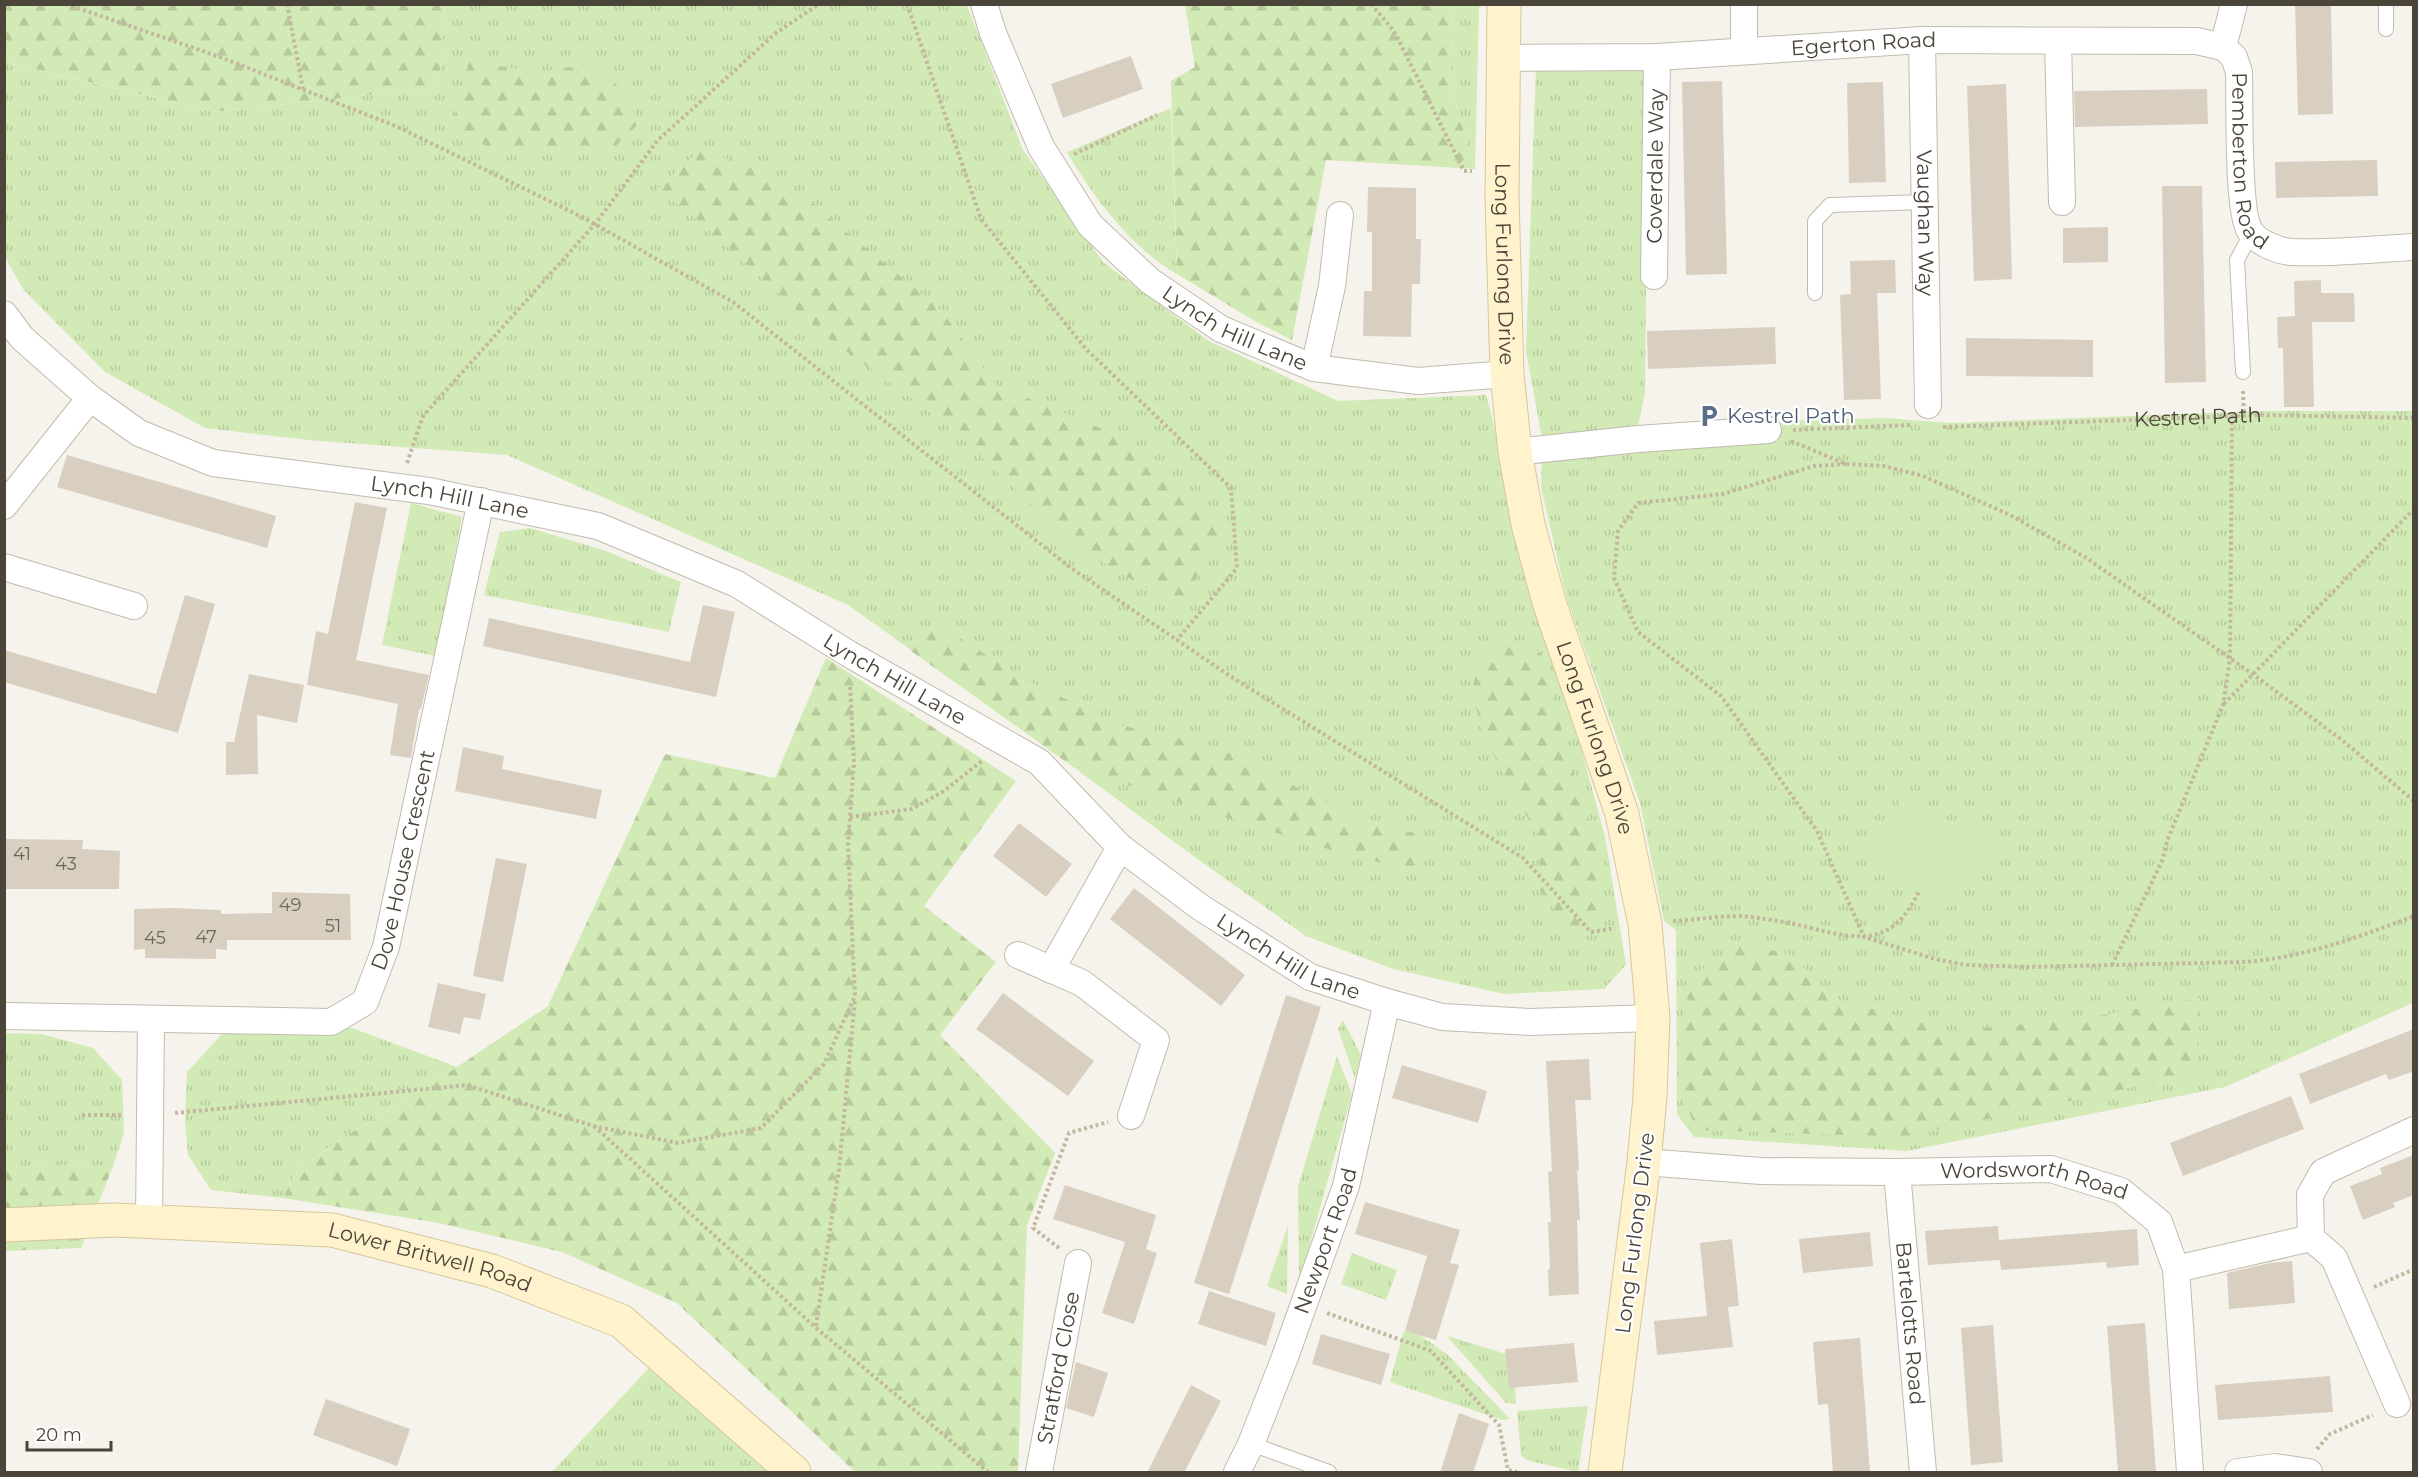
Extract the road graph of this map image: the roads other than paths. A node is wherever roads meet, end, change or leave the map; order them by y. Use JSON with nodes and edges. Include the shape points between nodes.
{"nodes":[{"id":1,"x":984,"y":4,"type":"edge"},
{"id":2,"x":1504,"y":4,"type":"edge"},
{"id":3,"x":1744,"y":4,"type":"edge"},
{"id":4,"x":2234,"y":4,"type":"edge"},
{"id":5,"x":2386,"y":4,"type":"edge"},
{"id":6,"x":2386,"y":29,"type":"dead end"},
{"id":7,"x":1922,"y":40,"type":"junction"},
{"id":8,"x":2058,"y":41,"type":"junction"},
{"id":9,"x":2223,"y":47,"type":"junction"},
{"id":10,"x":1744,"y":50,"type":"junction"},
{"id":11,"x":1657,"y":57,"type":"junction"},
{"id":12,"x":1504,"y":58,"type":"junction"},
{"id":13,"x":1924,"y":202,"type":"junction"},
{"id":14,"x":2062,"y":202,"type":"dead end"},
{"id":15,"x":1340,"y":215,"type":"dead end"},
{"id":16,"x":2251,"y":234,"type":"junction"},
{"id":17,"x":2414,"y":247,"type":"edge"},
{"id":18,"x":1654,"y":276,"type":"dead end"},
{"id":19,"x":1815,"y":293,"type":"dead end"},
{"id":20,"x":4,"y":314,"type":"edge"},
{"id":21,"x":1314,"y":369,"type":"junction"},
{"id":22,"x":2243,"y":372,"type":"dead end"},
{"id":23,"x":1507,"y":374,"type":"junction"},
{"id":24,"x":90,"y":398,"type":"junction"},
{"id":25,"x":1927,"y":419,"type":"road end"},
{"id":26,"x":1768,"y":430,"type":"road end"},
{"id":27,"x":1515,"y":452,"type":"junction"},
{"id":28,"x":481,"y":501,"type":"junction"},
{"id":29,"x":4,"y":506,"type":"edge"},
{"id":30,"x":4,"y":567,"type":"edge"},
{"id":31,"x":134,"y":606,"type":"dead end"},
{"id":32,"x":1120,"y":847,"type":"junction"},
{"id":33,"x":1018,"y":955,"type":"dead end"},
{"id":34,"x":1051,"y":970,"type":"junction"},
{"id":35,"x":1387,"y":1002,"type":"junction"},
{"id":36,"x":4,"y":1016,"type":"edge"},
{"id":37,"x":1653,"y":1018,"type":"junction"},
{"id":38,"x":152,"y":1019,"type":"junction"},
{"id":39,"x":1131,"y":1116,"type":"road end"},
{"id":40,"x":2414,"y":1130,"type":"edge"},
{"id":41,"x":1644,"y":1162,"type":"junction"},
{"id":42,"x":1897,"y":1172,"type":"junction"},
{"id":43,"x":149,"y":1221,"type":"junction"},
{"id":44,"x":4,"y":1225,"type":"edge"},
{"id":45,"x":2311,"y":1238,"type":"junction"},
{"id":46,"x":1078,"y":1263,"type":"road end"},
{"id":47,"x":2176,"y":1269,"type":"junction"},
{"id":48,"x":2397,"y":1404,"type":"road end"},
{"id":49,"x":1251,"y":1444,"type":"junction"},
{"id":50,"x":794,"y":1473,"type":"edge"},
{"id":51,"x":1039,"y":1473,"type":"edge"},
{"id":52,"x":1237,"y":1473,"type":"edge"},
{"id":53,"x":1329,"y":1473,"type":"edge"},
{"id":54,"x":1605,"y":1473,"type":"edge"},
{"id":55,"x":1923,"y":1473,"type":"edge"},
{"id":56,"x":2190,"y":1473,"type":"edge"},
{"id":57,"x":2238,"y":1473,"type":"edge"},
{"id":58,"x":2309,"y":1473,"type":"edge"}],
"edges":[{"from":1,"to":21,"type":"street","name":"Lynch Hill Lane","via":[[1041,147],[1089,225],[1150,281],[1221,329]]},
{"from":2,"to":12,"type":"street","name":"Long Furlong Drive"},
{"from":3,"to":10,"type":"street"},
{"from":4,"to":9,"type":"street","name":"Pemberton Road"},
{"from":5,"to":6,"type":"lane"},
{"from":7,"to":8,"type":"street","name":"Egerton Road"},
{"from":7,"to":10,"type":"street","name":"Egerton Road"},
{"from":7,"to":13,"type":"street","name":"Vaughan Way"},
{"from":8,"to":9,"type":"street","name":"Egerton Road","via":[[2197,41]]},
{"from":8,"to":14,"type":"street"},
{"from":9,"to":16,"type":"street","name":"Pemberton Road","via":[[2234,57],[2239,72],[2242,200]]},
{"from":10,"to":11,"type":"street","name":"Egerton Road"},
{"from":11,"to":12,"type":"street","name":"Egerton Road"},
{"from":11,"to":18,"type":"street","name":"Coverdale Way"},
{"from":12,"to":23,"type":"street","name":"Long Furlong Drive"},
{"from":13,"to":19,"type":"lane","via":[[1830,205],[1815,221]]},
{"from":13,"to":25,"type":"street","name":"Vaughan Way"},
{"from":15,"to":21,"type":"street","via":[[1332,286]]},
{"from":16,"to":17,"type":"street","name":"Pemberton Road","via":[[2272,247],[2292,252]]},
{"from":16,"to":22,"type":"lane","via":[[2237,260]]},
{"from":20,"to":24,"type":"street","name":"Lynch Hill Lane","via":[[22,338]]},
{"from":21,"to":23,"type":"street","name":"Lynch Hill Lane","via":[[1418,381]]},
{"from":23,"to":27,"type":"street","name":"Long Furlong Drive"},
{"from":24,"to":28,"type":"street","name":"Lynch Hill Lane","via":[[139,433],[213,463]]},
{"from":24,"to":29,"type":"street"},
{"from":26,"to":27,"type":"street"},
{"from":27,"to":37,"type":"street","name":"Long Furlong Drive","via":[[1528,524],[1549,602],[1622,814],[1645,924]]},
{"from":28,"to":32,"type":"street","name":"Lynch Hill Lane","via":[[598,526],[737,584],[849,654],[1039,762]]},
{"from":28,"to":38,"type":"street","name":"Dove House Crescent","via":[[386,947],[365,1002],[331,1022]]},
{"from":30,"to":31,"type":"street"},
{"from":32,"to":34,"type":"street"},
{"from":32,"to":35,"type":"street","name":"Lynch Hill Lane","via":[[1200,907],[1310,977]]},
{"from":33,"to":34,"type":"street"},
{"from":34,"to":39,"type":"street","via":[[1082,983],[1156,1040]]},
{"from":35,"to":37,"type":"street","name":"Lynch Hill Lane","via":[[1442,1017],[1530,1022]]},
{"from":35,"to":49,"type":"street","name":"Newport Road","via":[[1347,1186]]},
{"from":36,"to":38,"type":"street","name":"Dove House Crescent"},
{"from":37,"to":41,"type":"street","name":"Long Furlong Drive"},
{"from":38,"to":43,"type":"street"},
{"from":40,"to":45,"type":"street","via":[[2323,1172],[2310,1195]]},
{"from":41,"to":42,"type":"street","name":"Wordsworth Road","via":[[1761,1171]]},
{"from":41,"to":54,"type":"street","name":"Long Furlong Drive"},
{"from":42,"to":47,"type":"street","name":"Wordsworth Road","via":[[2051,1169],[2121,1191],[2159,1222]]},
{"from":42,"to":55,"type":"street","name":"Bartelotts Road"},
{"from":43,"to":44,"type":"street","name":"Lower Britwell Road"},
{"from":43,"to":50,"type":"street","name":"Lower Britwell Road","via":[[332,1230],[492,1271],[621,1321]]},
{"from":45,"to":47,"type":"street"},
{"from":45,"to":48,"type":"street","via":[[2334,1258]]},
{"from":46,"to":51,"type":"street","name":"Stratford Close"},
{"from":47,"to":56,"type":"street","name":"Wordsworth Road"},
{"from":49,"to":52,"type":"street","name":"Newport Road"},
{"from":49,"to":53,"type":"lane"},
{"from":57,"to":58,"type":"street","via":[[2276,1467]]}]}
